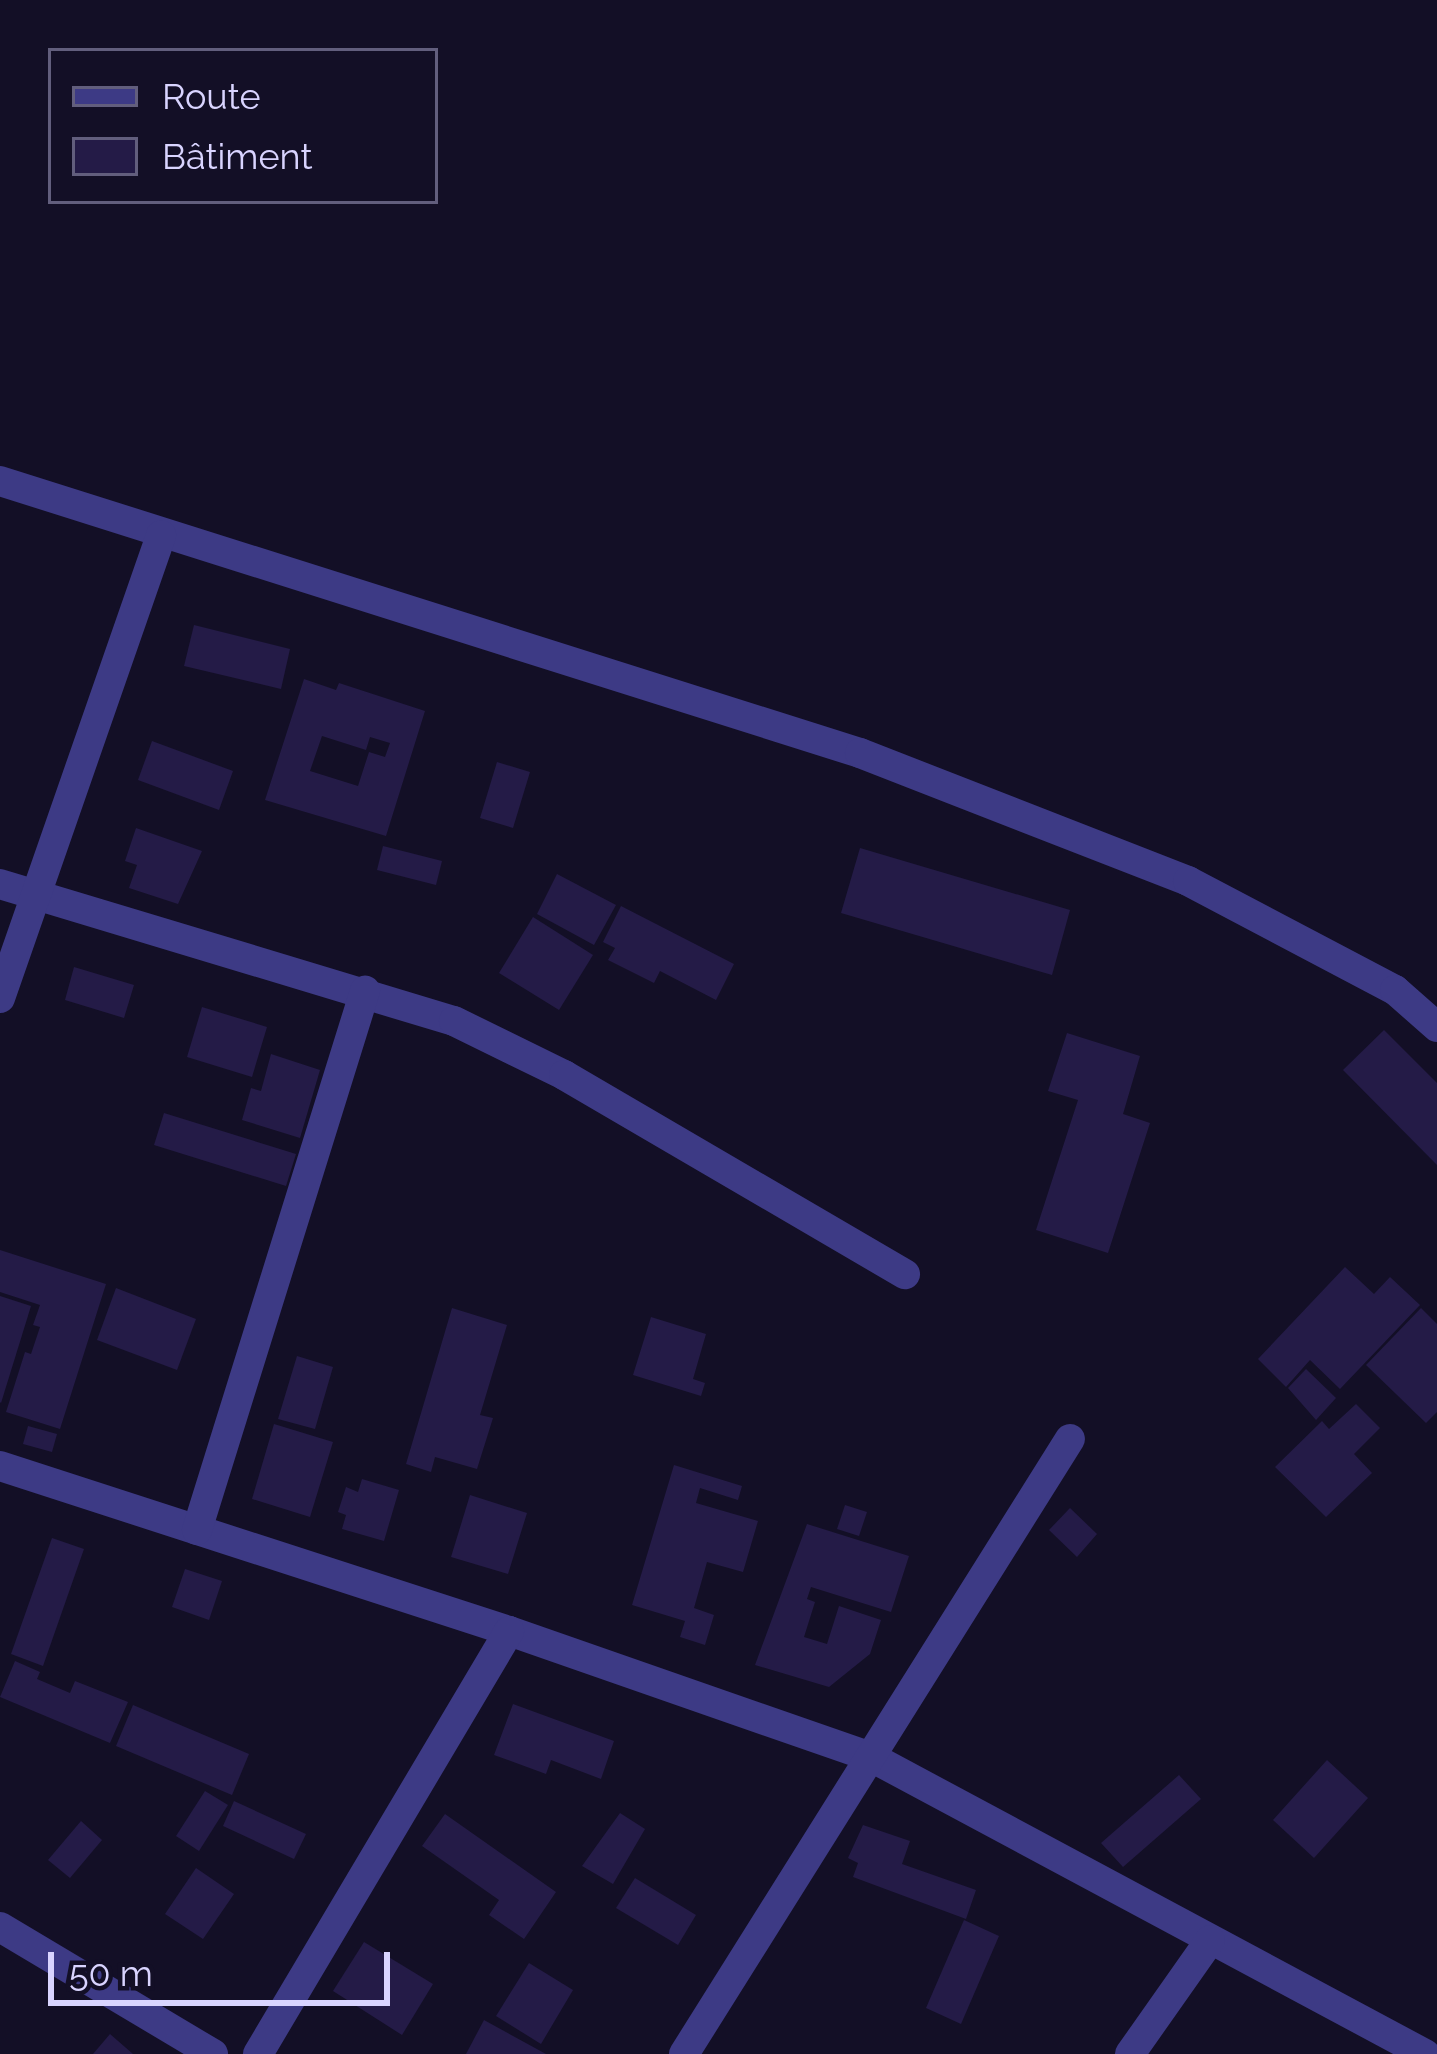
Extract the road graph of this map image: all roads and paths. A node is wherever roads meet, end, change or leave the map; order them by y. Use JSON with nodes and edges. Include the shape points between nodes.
{"nodes":[{"id":1,"x":0,"y":482,"type":"edge"},
{"id":2,"x":160,"y":535,"type":"junction"},
{"id":3,"x":0,"y":884,"type":"edge"},
{"id":4,"x":36,"y":894,"type":"junction"},
{"id":5,"x":364,"y":992,"type":"junction"},
{"id":6,"x":0,"y":998,"type":"edge"},
{"id":7,"x":1437,"y":1028,"type":"edge"},
{"id":8,"x":905,"y":1274,"type":"dead end"},
{"id":9,"x":1070,"y":1439,"type":"dead end"},
{"id":10,"x":0,"y":1466,"type":"edge"},
{"id":11,"x":197,"y":1530,"type":"junction"},
{"id":12,"x":509,"y":1631,"type":"junction"},
{"id":13,"x":871,"y":1757,"type":"junction"},
{"id":14,"x":0,"y":1927,"type":"edge"},
{"id":15,"x":1210,"y":1940,"type":"junction"},
{"id":16,"x":213,"y":2054,"type":"edge"},
{"id":17,"x":258,"y":2054,"type":"edge"},
{"id":18,"x":685,"y":2054,"type":"edge"},
{"id":19,"x":1130,"y":2054,"type":"edge"},
{"id":20,"x":1425,"y":2054,"type":"edge"}],
"edges":[{"from":1,"to":2,"type":"street"},
{"from":2,"to":4,"type":"street"},
{"from":2,"to":7,"type":"street","via":[[860,753],[1188,880],[1395,990]]},
{"from":3,"to":4,"type":"street"},
{"from":4,"to":5,"type":"street"},
{"from":4,"to":6,"type":"street"},
{"from":5,"to":8,"type":"street","via":[[454,1021],[564,1075]]},
{"from":5,"to":11,"type":"street"},
{"from":9,"to":13,"type":"street"},
{"from":10,"to":11,"type":"street"},
{"from":11,"to":12,"type":"street"},
{"from":12,"to":13,"type":"street"},
{"from":12,"to":17,"type":"street"},
{"from":13,"to":15,"type":"street"},
{"from":13,"to":18,"type":"street"},
{"from":14,"to":16,"type":"street"},
{"from":15,"to":19,"type":"street"},
{"from":15,"to":20,"type":"street"}]}
